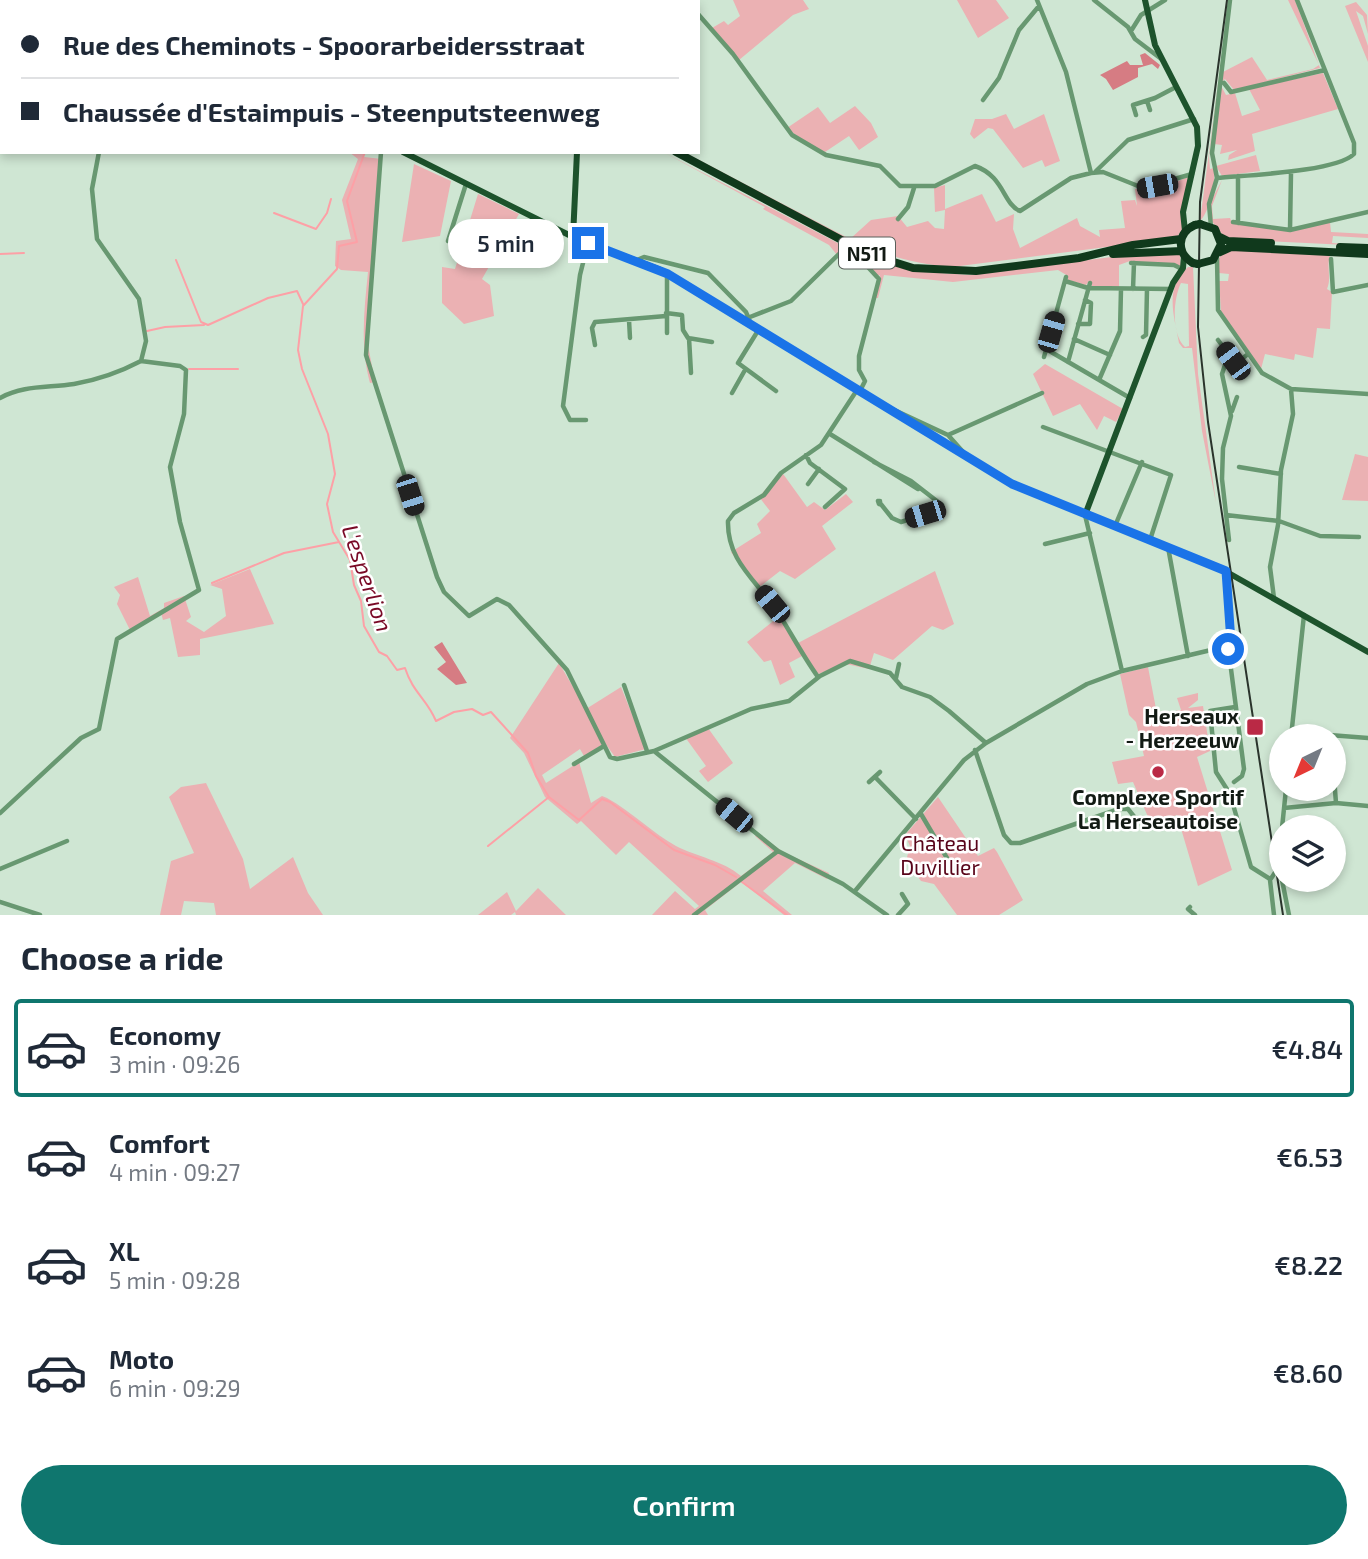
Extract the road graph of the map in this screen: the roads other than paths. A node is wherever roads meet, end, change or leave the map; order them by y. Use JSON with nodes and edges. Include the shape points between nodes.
{"nodes":[{"id":1,"x":1037,"y":0,"type":"edge"},
{"id":2,"x":1094,"y":0,"type":"edge"},
{"id":3,"x":1145,"y":0,"type":"edge"},
{"id":4,"x":1165,"y":0,"type":"edge"},
{"id":5,"x":1230,"y":0,"type":"edge"},
{"id":6,"x":1297,"y":0,"type":"edge"},
{"id":7,"x":1040,"y":6,"type":"junction"},
{"id":8,"x":1146,"y":11,"type":"junction"},
{"id":9,"x":700,"y":16,"type":"edge"},
{"id":10,"x":1131,"y":32,"type":"junction"},
{"id":11,"x":1160,"y":58,"type":"junction"},
{"id":12,"x":1325,"y":69,"type":"junction"},
{"id":13,"x":1224,"y":83,"type":"dead end"},
{"id":14,"x":1177,"y":86,"type":"junction"},
{"id":15,"x":983,"y":100,"type":"dead end"},
{"id":16,"x":1147,"y":100,"type":"junction"},
{"id":17,"x":1150,"y":110,"type":"dead end"},
{"id":18,"x":1136,"y":115,"type":"dead end"},
{"id":19,"x":1195,"y":119,"type":"junction"},
{"id":20,"x":99,"y":154,"type":"edge"},
{"id":21,"x":381,"y":154,"type":"edge"},
{"id":22,"x":406,"y":154,"type":"edge"},
{"id":23,"x":577,"y":154,"type":"edge"},
{"id":24,"x":680,"y":154,"type":"edge"},
{"id":25,"x":1093,"y":172,"type":"junction"},
{"id":26,"x":1291,"y":173,"type":"junction"},
{"id":27,"x":1193,"y":174,"type":"junction"},
{"id":28,"x":1238,"y":176,"type":"junction"},
{"id":29,"x":1217,"y":178,"type":"junction"},
{"id":30,"x":466,"y":184,"type":"junction"},
{"id":31,"x":914,"y":188,"type":"junction"},
{"id":32,"x":1368,"y":212,"type":"edge"},
{"id":33,"x":1208,"y":214,"type":"junction"},
{"id":34,"x":1184,"y":217,"type":"junction"},
{"id":35,"x":898,"y":219,"type":"dead end"},
{"id":36,"x":1197,"y":225,"type":"junction"},
{"id":37,"x":1211,"y":227,"type":"junction"},
{"id":38,"x":1290,"y":230,"type":"junction"},
{"id":39,"x":1183,"y":235,"type":"junction"},
{"id":40,"x":573,"y":237,"type":"junction"},
{"id":41,"x":1220,"y":237,"type":"junction"},
{"id":42,"x":449,"y":241,"type":"dead end"},
{"id":43,"x":588,"y":243,"type":"junction"},
{"id":44,"x":1368,"y":248,"type":"edge"},
{"id":45,"x":1332,"y":252,"type":"junction"},
{"id":46,"x":1183,"y":253,"type":"junction"},
{"id":47,"x":1219,"y":254,"type":"junction"},
{"id":48,"x":1368,"y":254,"type":"edge"},
{"id":49,"x":1079,"y":258,"type":"junction"},
{"id":50,"x":637,"y":260,"type":"junction"},
{"id":51,"x":1208,"y":263,"type":"junction"},
{"id":52,"x":1196,"y":264,"type":"junction"},
{"id":53,"x":1182,"y":268,"type":"junction"},
{"id":54,"x":668,"y":274,"type":"junction"},
{"id":55,"x":1216,"y":275,"type":"junction"},
{"id":56,"x":1089,"y":285,"type":"junction"},
{"id":57,"x":1368,"y":285,"type":"edge"},
{"id":58,"x":1121,"y":289,"type":"junction"},
{"id":59,"x":1133,"y":289,"type":"junction"},
{"id":60,"x":1147,"y":289,"type":"junction"},
{"id":61,"x":1171,"y":289,"type":"junction"},
{"id":62,"x":1085,"y":300,"type":"junction"},
{"id":63,"x":666,"y":314,"type":"junction"},
{"id":64,"x":629,"y":320,"type":"junction"},
{"id":65,"x":750,"y":321,"type":"junction"},
{"id":66,"x":1079,"y":324,"type":"junction"},
{"id":67,"x":759,"y":329,"type":"junction"},
{"id":68,"x":667,"y":333,"type":"dead end"},
{"id":69,"x":1143,"y":337,"type":"dead end"},
{"id":70,"x":630,"y":338,"type":"dead end"},
{"id":71,"x":689,"y":338,"type":"junction"},
{"id":72,"x":1074,"y":339,"type":"junction"},
{"id":73,"x":1218,"y":340,"type":"dead end"},
{"id":74,"x":712,"y":342,"type":"dead end"},
{"id":75,"x":595,"y":345,"type":"dead end"},
{"id":76,"x":1046,"y":349,"type":"junction"},
{"id":77,"x":1248,"y":354,"type":"junction"},
{"id":78,"x":1110,"y":355,"type":"junction"},
{"id":79,"x":1044,"y":357,"type":"dead end"},
{"id":80,"x":141,"y":361,"type":"junction"},
{"id":81,"x":1233,"y":361,"type":"junction"},
{"id":82,"x":1068,"y":362,"type":"junction"},
{"id":83,"x":745,"y":370,"type":"junction"},
{"id":84,"x":691,"y":373,"type":"dead end"},
{"id":85,"x":1099,"y":380,"type":"junction"},
{"id":86,"x":1291,"y":389,"type":"junction"},
{"id":87,"x":776,"y":391,"type":"dead end"},
{"id":88,"x":858,"y":391,"type":"junction"},
{"id":89,"x":732,"y":393,"type":"dead end"},
{"id":90,"x":1042,"y":393,"type":"dead end"},
{"id":91,"x":1368,"y":394,"type":"edge"},
{"id":92,"x":1237,"y":397,"type":"dead end"},
{"id":93,"x":0,"y":398,"type":"edge"},
{"id":94,"x":1130,"y":399,"type":"junction"},
{"id":95,"x":885,"y":407,"type":"junction"},
{"id":96,"x":1231,"y":412,"type":"junction"},
{"id":97,"x":586,"y":419,"type":"dead end"},
{"id":98,"x":1043,"y":427,"type":"dead end"},
{"id":99,"x":831,"y":433,"type":"junction"},
{"id":100,"x":948,"y":435,"type":"junction"},
{"id":101,"x":1109,"y":450,"type":"junction"},
{"id":102,"x":806,"y":455,"type":"junction"},
{"id":103,"x":965,"y":457,"type":"junction"},
{"id":104,"x":1142,"y":462,"type":"junction"},
{"id":105,"x":1239,"y":467,"type":"dead end"},
{"id":106,"x":818,"y":469,"type":"junction"},
{"id":107,"x":1281,"y":474,"type":"junction"},
{"id":108,"x":808,"y":484,"type":"dead end"},
{"id":109,"x":880,"y":503,"type":"dead end"},
{"id":110,"x":825,"y":507,"type":"dead end"},
{"id":111,"x":1085,"y":515,"type":"junction"},
{"id":112,"x":1226,"y":515,"type":"junction"},
{"id":113,"x":1279,"y":522,"type":"junction"},
{"id":114,"x":1115,"y":526,"type":"junction"},
{"id":115,"x":1090,"y":533,"type":"junction"},
{"id":116,"x":1359,"y":537,"type":"dead end"},
{"id":117,"x":1229,"y":540,"type":"dead end"},
{"id":118,"x":1150,"y":541,"type":"junction"},
{"id":119,"x":1045,"y":544,"type":"dead end"},
{"id":120,"x":1168,"y":547,"type":"junction"},
{"id":121,"x":1226,"y":571,"type":"junction"},
{"id":122,"x":1273,"y":598,"type":"junction"},
{"id":123,"x":1304,"y":615,"type":"junction"},
{"id":124,"x":1228,"y":646,"type":"junction"},
{"id":125,"x":1368,"y":652,"type":"edge"},
{"id":126,"x":1188,"y":656,"type":"junction"},
{"id":127,"x":899,"y":664,"type":"dead end"},
{"id":128,"x":1122,"y":671,"type":"junction"},
{"id":129,"x":818,"y":677,"type":"junction"},
{"id":130,"x":896,"y":679,"type":"junction"},
{"id":131,"x":624,"y":685,"type":"dead end"},
{"id":132,"x":1235,"y":707,"type":"junction"},
{"id":133,"x":1292,"y":724,"type":"edge"},
{"id":134,"x":1346,"y":736,"type":"edge"},
{"id":135,"x":1368,"y":737,"type":"edge"},
{"id":136,"x":986,"y":743,"type":"junction"},
{"id":137,"x":604,"y":746,"type":"junction"},
{"id":138,"x":975,"y":750,"type":"junction"},
{"id":139,"x":651,"y":751,"type":"junction"},
{"id":140,"x":574,"y":764,"type":"dead end"},
{"id":141,"x":880,"y":772,"type":"dead end"},
{"id":142,"x":875,"y":777,"type":"junction"},
{"id":143,"x":869,"y":782,"type":"dead end"},
{"id":144,"x":1224,"y":782,"type":"junction"},
{"id":145,"x":1234,"y":782,"type":"junction"},
{"id":146,"x":1230,"y":794,"type":"junction"},
{"id":147,"x":1285,"y":802,"type":"edge"},
{"id":148,"x":1336,"y":803,"type":"joint"},
{"id":149,"x":1368,"y":806,"type":"edge"},
{"id":150,"x":1284,"y":808,"type":"junction"},
{"id":151,"x":0,"y":813,"type":"edge"},
{"id":152,"x":921,"y":814,"type":"junction"},
{"id":153,"x":1283,"y":815,"type":"edge"},
{"id":154,"x":916,"y":819,"type":"junction"},
{"id":155,"x":1136,"y":819,"type":"dead end"},
{"id":156,"x":67,"y":841,"type":"dead end"},
{"id":157,"x":778,"y":851,"type":"junction"},
{"id":158,"x":1250,"y":864,"type":"junction"},
{"id":159,"x":0,"y":869,"type":"edge"},
{"id":160,"x":954,"y":870,"type":"dead end"},
{"id":161,"x":1269,"y":876,"type":"edge"},
{"id":162,"x":1269,"y":877,"type":"edge"},
{"id":163,"x":1273,"y":892,"type":"edge"},
{"id":164,"x":1284,"y":892,"type":"edge"},
{"id":165,"x":858,"y":893,"type":"junction"},
{"id":166,"x":902,"y":893,"type":"dead end"},
{"id":167,"x":0,"y":902,"type":"edge"},
{"id":168,"x":1190,"y":907,"type":"dead end"},
{"id":169,"x":40,"y":915,"type":"edge"},
{"id":170,"x":694,"y":915,"type":"edge"},
{"id":171,"x":887,"y":915,"type":"edge"},
{"id":172,"x":898,"y":915,"type":"edge"},
{"id":173,"x":1195,"y":915,"type":"edge"},
{"id":174,"x":1273,"y":915,"type":"edge"},
{"id":175,"x":1289,"y":915,"type":"edge"}],
"edges":[{"from":1,"to":7,"type":"street"},
{"from":2,"to":10,"type":"street"},
{"from":3,"to":8,"type":"main road"},
{"from":4,"to":8,"type":"street"},
{"from":5,"to":29,"type":"street","via":[[1212,153]]},
{"from":6,"to":12,"type":"street"},
{"from":7,"to":15,"type":"street","via":[[1019,30],[999,78]]},
{"from":7,"to":25,"type":"street","via":[[1066,72]]},
{"from":8,"to":10,"type":"street"},
{"from":8,"to":11,"type":"main road"},
{"from":9,"to":31,"type":"street","via":[[798,139],[835,158],[880,166],[897,185]]},
{"from":10,"to":11,"type":"street"},
{"from":11,"to":14,"type":"main road"},
{"from":12,"to":13,"type":"street","via":[[1231,92]]},
{"from":12,"to":26,"type":"street","via":[[1354,143],[1354,154]]},
{"from":14,"to":16,"type":"street"},
{"from":14,"to":19,"type":"main road"},
{"from":16,"to":17,"type":"street"},
{"from":16,"to":18,"type":"street","via":[[1133,104]]},
{"from":19,"to":25,"type":"street","via":[[1128,140]]},
{"from":19,"to":27,"type":"main road","via":[[1198,146]]},
{"from":20,"to":80,"type":"street","via":[[92,188],[97,239],[139,299],[146,341]]},
{"from":21,"to":137,"type":"street","via":[[366,355],[436,577],[466,615],[497,599],[509,605],[567,670]]},
{"from":22,"to":30,"type":"main road"},
{"from":23,"to":40,"type":"main road"},
{"from":24,"to":49,"type":"highway","number":"N511","via":[[861,250],[901,265],[967,271]]},
{"from":25,"to":27,"type":"street","via":[[1143,188]]},
{"from":25,"to":31,"type":"street","via":[[1071,178],[1020,211],[996,178],[975,166],[941,184]]},
{"from":26,"to":28,"type":"street"},
{"from":26,"to":38,"type":"street"},
{"from":27,"to":34,"type":"main road"},
{"from":28,"to":29,"type":"street"},
{"from":28,"to":38,"type":"street","via":[[1235,223]]},
{"from":29,"to":33,"type":"street"},
{"from":30,"to":40,"type":"main road"},
{"from":30,"to":42,"type":"street"},
{"from":31,"to":35,"type":"street"},
{"from":32,"to":38,"type":"street"},
{"from":33,"to":36,"type":"street"},
{"from":33,"to":37,"type":"street"},
{"from":34,"to":36,"type":"main road"},
{"from":34,"to":39,"type":"main road"},
{"from":36,"to":37,"type":"highway"},
{"from":36,"to":39,"type":"highway"},
{"from":37,"to":41,"type":"highway"},
{"from":39,"to":46,"type":"highway"},
{"from":39,"to":49,"type":"highway","number":"N511"},
{"from":40,"to":43,"type":"main road"},
{"from":41,"to":45,"type":"highway"},
{"from":41,"to":47,"type":"highway"},
{"from":43,"to":50,"type":"main road"},
{"from":43,"to":97,"type":"street","via":[[564,406],[570,420]]},
{"from":44,"to":45,"type":"highway"},
{"from":45,"to":47,"type":"highway","via":[[1231,247]]},
{"from":45,"to":48,"type":"highway"},
{"from":45,"to":57,"type":"street","via":[[1332,292]]},
{"from":46,"to":49,"type":"highway","number":"N511"},
{"from":46,"to":52,"type":"highway"},
{"from":46,"to":53,"type":"main road"},
{"from":47,"to":51,"type":"highway"},
{"from":47,"to":55,"type":"street"},
{"from":50,"to":54,"type":"main road"},
{"from":50,"to":65,"type":"street","via":[[644,257],[708,273]]},
{"from":51,"to":52,"type":"highway"},
{"from":51,"to":55,"type":"street"},
{"from":52,"to":53,"type":"main road"},
{"from":53,"to":59,"type":"street","via":[[1132,263]]},
{"from":53,"to":61,"type":"main road"},
{"from":54,"to":63,"type":"street"},
{"from":54,"to":65,"type":"main road"},
{"from":55,"to":77,"type":"street","via":[[1219,310]]},
{"from":56,"to":58,"type":"street"},
{"from":56,"to":62,"type":"street"},
{"from":56,"to":76,"type":"street","via":[[1066,279]]},
{"from":58,"to":59,"type":"street"},
{"from":58,"to":78,"type":"street","via":[[1120,331]]},
{"from":59,"to":60,"type":"street"},
{"from":60,"to":61,"type":"street"},
{"from":60,"to":69,"type":"street"},
{"from":61,"to":94,"type":"main road"},
{"from":62,"to":66,"type":"street"},
{"from":62,"to":66,"type":"street","via":[[1091,303],[1090,324]]},
{"from":63,"to":64,"type":"street"},
{"from":63,"to":68,"type":"street"},
{"from":63,"to":71,"type":"street","via":[[682,315]]},
{"from":64,"to":70,"type":"street"},
{"from":64,"to":75,"type":"street","via":[[595,322]]},
{"from":65,"to":67,"type":"main road"},
{"from":65,"to":88,"type":"street","via":[[791,301],[843,252],[867,264],[877,277],[859,356],[865,381]]},
{"from":66,"to":72,"type":"street"},
{"from":67,"to":83,"type":"street","via":[[738,363]]},
{"from":67,"to":88,"type":"main road"},
{"from":71,"to":74,"type":"street"},
{"from":71,"to":84,"type":"street"},
{"from":72,"to":78,"type":"street"},
{"from":72,"to":82,"type":"street"},
{"from":73,"to":81,"type":"street"},
{"from":76,"to":79,"type":"street"},
{"from":76,"to":82,"type":"street"},
{"from":77,"to":81,"type":"street"},
{"from":77,"to":86,"type":"street","via":[[1264,375]]},
{"from":78,"to":85,"type":"street"},
{"from":80,"to":93,"type":"street","via":[[93,380],[27,388]]},
{"from":80,"to":151,"type":"street","via":[[186,370],[184,414],[170,467],[199,590],[117,639],[99,729],[74,744]]},
{"from":81,"to":96,"type":"street","via":[[1226,362],[1222,374]]},
{"from":82,"to":85,"type":"street"},
{"from":83,"to":87,"type":"street"},
{"from":83,"to":89,"type":"street"},
{"from":85,"to":94,"type":"street"},
{"from":86,"to":91,"type":"street"},
{"from":86,"to":107,"type":"street","via":[[1293,416]]},
{"from":88,"to":95,"type":"main road"},
{"from":88,"to":99,"type":"street"},
{"from":90,"to":100,"type":"street"},
{"from":92,"to":96,"type":"street"},
{"from":94,"to":101,"type":"main road"},
{"from":95,"to":100,"type":"street"},
{"from":95,"to":103,"type":"main road"},
{"from":96,"to":112,"type":"street","via":[[1223,455]]},
{"from":98,"to":101,"type":"street"},
{"from":99,"to":102,"type":"street"},
{"from":99,"to":109,"type":"street","via":[[942,505],[901,522]]},
{"from":100,"to":103,"type":"street"},
{"from":101,"to":104,"type":"street"},
{"from":101,"to":111,"type":"main road"},
{"from":102,"to":106,"type":"street"},
{"from":102,"to":129,"type":"street","via":[[781,473],[764,495],[730,517],[727,526],[737,560]]},
{"from":103,"to":111,"type":"main road","via":[[1012,484]]},
{"from":104,"to":114,"type":"street"},
{"from":104,"to":118,"type":"street","via":[[1172,476]]},
{"from":105,"to":107,"type":"street"},
{"from":106,"to":108,"type":"street"},
{"from":106,"to":110,"type":"street","via":[[845,489]]},
{"from":107,"to":113,"type":"street"},
{"from":111,"to":114,"type":"main road"},
{"from":111,"to":115,"type":"street"},
{"from":112,"to":113,"type":"street"},
{"from":112,"to":117,"type":"street"},
{"from":113,"to":116,"type":"street","via":[[1315,535]]},
{"from":113,"to":122,"type":"street","via":[[1270,567]]},
{"from":114,"to":118,"type":"main road"},
{"from":115,"to":119,"type":"street"},
{"from":115,"to":128,"type":"street"},
{"from":118,"to":120,"type":"main road"},
{"from":120,"to":121,"type":"main road"},
{"from":120,"to":126,"type":"street"},
{"from":121,"to":122,"type":"main road"},
{"from":121,"to":124,"type":"street"},
{"from":122,"to":123,"type":"main road"},
{"from":123,"to":125,"type":"main road"},
{"from":123,"to":133,"type":"street"},
{"from":124,"to":126,"type":"street"},
{"from":124,"to":132,"type":"street"},
{"from":126,"to":128,"type":"street"},
{"from":127,"to":130,"type":"street"},
{"from":128,"to":136,"type":"street","via":[[1081,686]]},
{"from":129,"to":130,"type":"street","via":[[850,662],[886,671]]},
{"from":129,"to":139,"type":"street","via":[[789,701],[751,709]]},
{"from":130,"to":136,"type":"street","via":[[907,690],[939,704]]},
{"from":131,"to":139,"type":"street"},
{"from":132,"to":144,"type":"street","via":[[1210,713],[1216,772]]},
{"from":132,"to":145,"type":"street","via":[[1244,769]]},
{"from":134,"to":135,"type":"street"},
{"from":136,"to":138,"type":"street"},
{"from":137,"to":139,"type":"street","via":[[610,757],[617,759]]},
{"from":137,"to":140,"type":"street"},
{"from":138,"to":152,"type":"street"},
{"from":138,"to":155,"type":"street","via":[[1004,835],[1011,843],[1119,809],[1128,809]]},
{"from":139,"to":157,"type":"street"},
{"from":141,"to":142,"type":"street"},
{"from":142,"to":143,"type":"street"},
{"from":142,"to":154,"type":"street"},
{"from":144,"to":145,"type":"street"},
{"from":144,"to":146,"type":"street"},
{"from":145,"to":146,"type":"street"},
{"from":146,"to":158,"type":"street"},
{"from":147,"to":150,"type":"street"},
{"from":148,"to":149,"type":"street"},
{"from":148,"to":150,"type":"street"},
{"from":150,"to":153,"type":"street"},
{"from":152,"to":154,"type":"street"},
{"from":152,"to":160,"type":"street"},
{"from":154,"to":165,"type":"street"},
{"from":156,"to":159,"type":"street"},
{"from":157,"to":165,"type":"street"},
{"from":157,"to":170,"type":"street"},
{"from":158,"to":161,"type":"street"},
{"from":158,"to":162,"type":"street"},
{"from":163,"to":174,"type":"street"},
{"from":164,"to":175,"type":"street"},
{"from":165,"to":171,"type":"street"},
{"from":166,"to":172,"type":"street","via":[[908,904]]},
{"from":167,"to":169,"type":"street"},
{"from":168,"to":173,"type":"street"}]}
